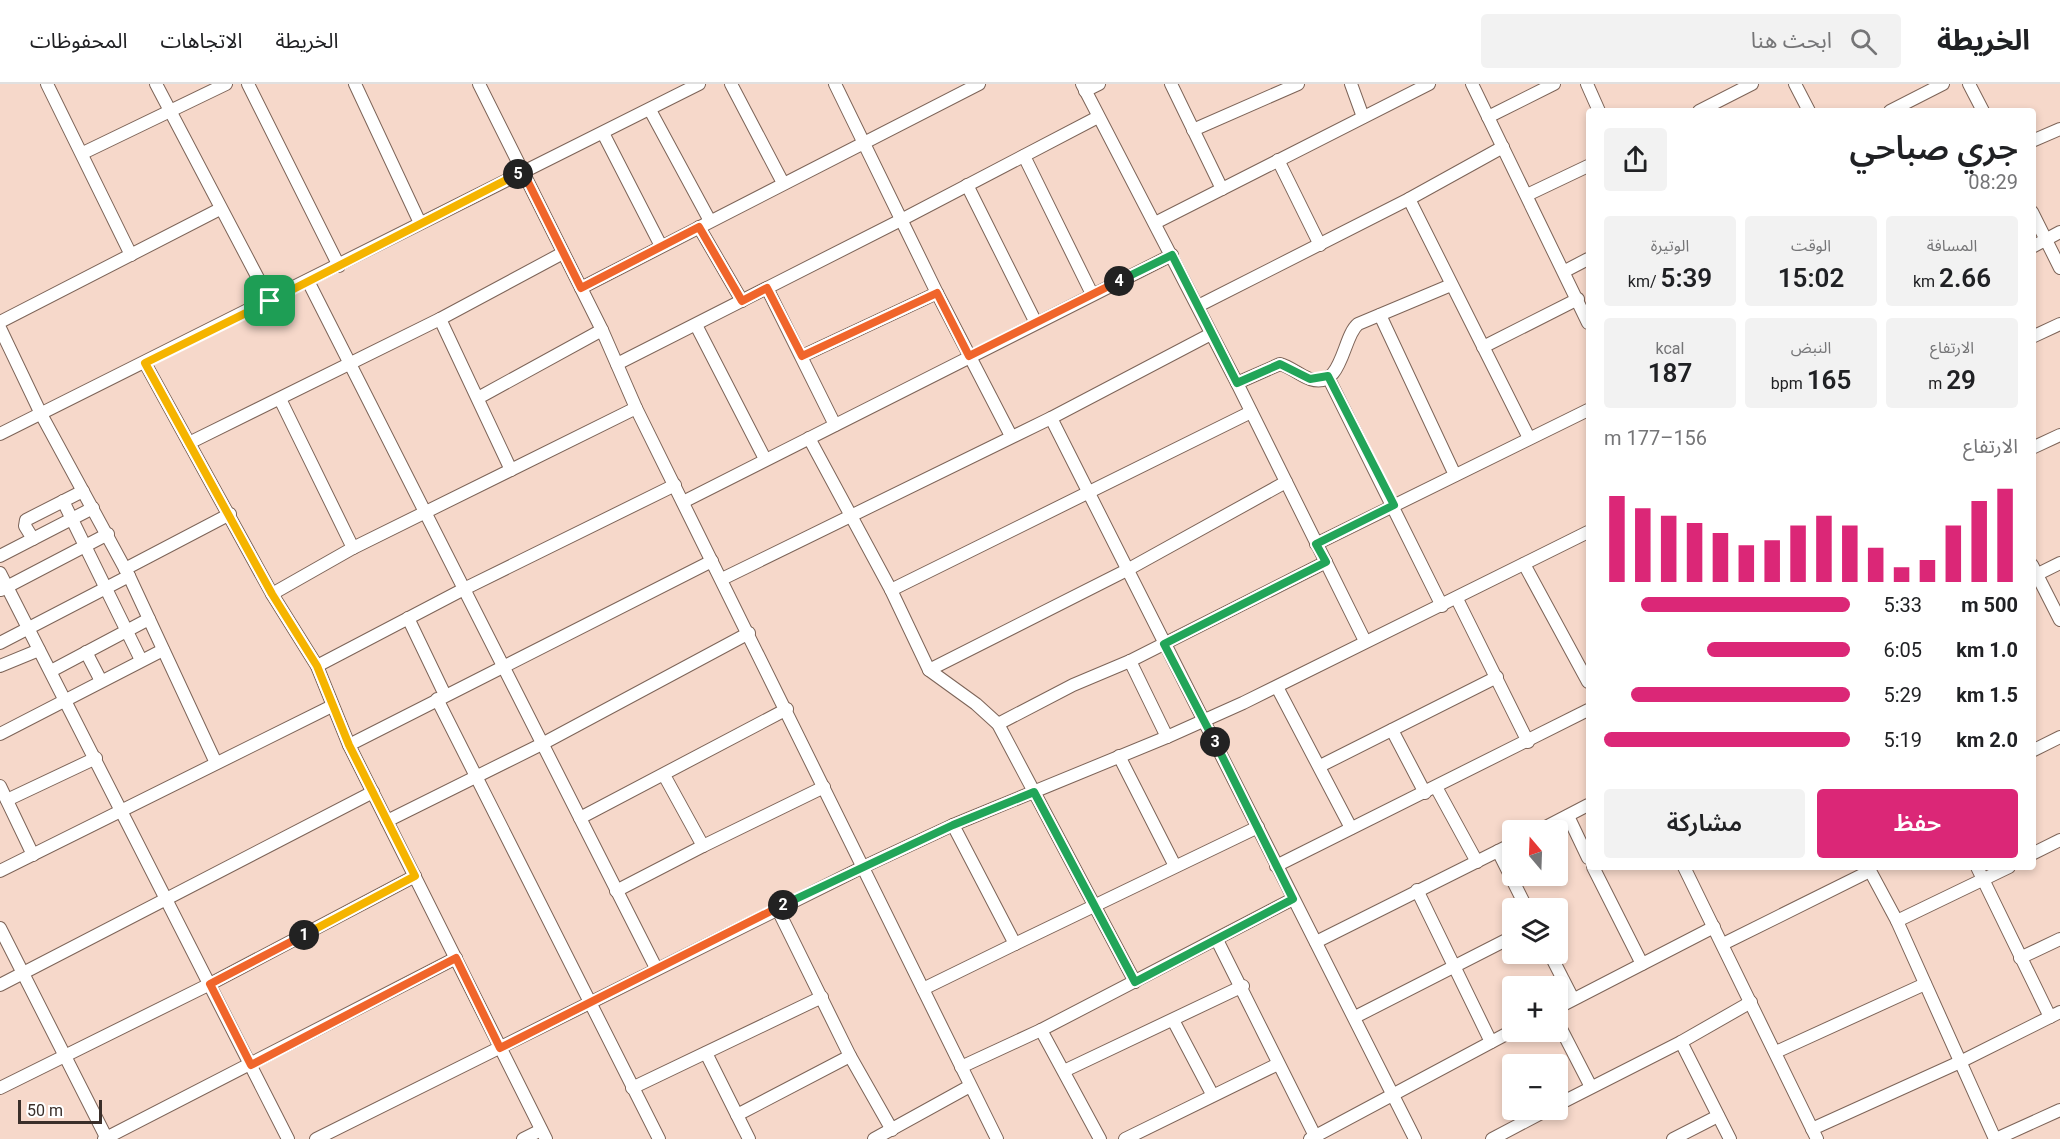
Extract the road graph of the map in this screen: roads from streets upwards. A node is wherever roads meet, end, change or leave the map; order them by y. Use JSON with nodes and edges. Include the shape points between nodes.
{"nodes":[{"id":1,"x":47,"y":84,"type":"edge"},
{"id":2,"x":156,"y":84,"type":"edge"},
{"id":3,"x":226,"y":84,"type":"edge"},
{"id":4,"x":248,"y":84,"type":"edge"},
{"id":5,"x":355,"y":84,"type":"edge"},
{"id":6,"x":699,"y":84,"type":"edge"},
{"id":7,"x":731,"y":84,"type":"edge"},
{"id":8,"x":834,"y":84,"type":"edge"},
{"id":9,"x":979,"y":84,"type":"edge"},
{"id":10,"x":1099,"y":84,"type":"edge"},
{"id":11,"x":1171,"y":84,"type":"edge"},
{"id":12,"x":1298,"y":84,"type":"edge"},
{"id":13,"x":1352,"y":84,"type":"edge"},
{"id":14,"x":1429,"y":84,"type":"edge"},
{"id":15,"x":1472,"y":84,"type":"edge"},
{"id":16,"x":1554,"y":84,"type":"edge"},
{"id":17,"x":1587,"y":84,"type":"edge"},
{"id":18,"x":1752,"y":84,"type":"edge"},
{"id":19,"x":1794,"y":84,"type":"edge"},
{"id":20,"x":1943,"y":84,"type":"edge"},
{"id":21,"x":1969,"y":84,"type":"edge"},
{"id":22,"x":484,"y":86,"type":"edge"},
{"id":23,"x":1084,"y":87,"type":"edge"},
{"id":24,"x":1598,"y":108,"type":"edge"},
{"id":25,"x":1706,"y":108,"type":"edge"},
{"id":26,"x":1807,"y":108,"type":"edge"},
{"id":27,"x":1896,"y":108,"type":"edge"},
{"id":28,"x":1981,"y":108,"type":"edge"},
{"id":29,"x":651,"y":110,"type":"junction"},
{"id":30,"x":169,"y":112,"type":"junction"},
{"id":31,"x":1098,"y":117,"type":"junction"},
{"id":32,"x":1363,"y":117,"type":"junction"},
{"id":33,"x":1488,"y":117,"type":"junction"},
{"id":34,"x":2060,"y":129,"type":"edge"},
{"id":35,"x":1193,"y":130,"type":"junction"},
{"id":36,"x":603,"y":133,"type":"junction"},
{"id":37,"x":2036,"y":139,"type":"edge"},
{"id":38,"x":864,"y":144,"type":"junction"},
{"id":39,"x":1503,"y":147,"type":"junction"},
{"id":40,"x":83,"y":153,"type":"junction"},
{"id":41,"x":1024,"y":156,"type":"junction"},
{"id":42,"x":1278,"y":160,"type":"junction"},
{"id":43,"x":1586,"y":167,"type":"edge"},
{"id":44,"x":523,"y":172,"type":"junction"},
{"id":45,"x":783,"y":183,"type":"junction"},
{"id":46,"x":967,"y":185,"type":"junction"},
{"id":47,"x":1222,"y":189,"type":"junction"},
{"id":48,"x":1527,"y":195,"type":"junction"},
{"id":49,"x":1409,"y":199,"type":"junction"},
{"id":50,"x":220,"y":209,"type":"junction"},
{"id":51,"x":901,"y":220,"type":"junction"},
{"id":52,"x":2036,"y":220,"type":"edge"},
{"id":53,"x":420,"y":223,"type":"junction"},
{"id":54,"x":1155,"y":223,"type":"junction"},
{"id":55,"x":705,"y":224,"type":"junction"},
{"id":56,"x":2060,"y":232,"type":"edge"},
{"id":57,"x":2046,"y":240,"type":"junction"},
{"id":58,"x":1320,"y":245,"type":"junction"},
{"id":59,"x":2036,"y":245,"type":"edge"},
{"id":60,"x":661,"y":246,"type":"junction"},
{"id":61,"x":563,"y":253,"type":"junction"},
{"id":62,"x":131,"y":255,"type":"junction"},
{"id":63,"x":1172,"y":255,"type":"junction"},
{"id":64,"x":1586,"y":261,"type":"edge"},
{"id":65,"x":339,"y":266,"type":"junction"},
{"id":66,"x":2060,"y":268,"type":"edge"},
{"id":67,"x":1565,"y":271,"type":"junction"},
{"id":68,"x":308,"y":281,"type":"junction"},
{"id":69,"x":1451,"y":285,"type":"junction"},
{"id":70,"x":581,"y":288,"type":"junction"},
{"id":71,"x":767,"y":288,"type":"junction"},
{"id":72,"x":937,"y":293,"type":"junction"},
{"id":73,"x":1092,"y":294,"type":"junction"},
{"id":74,"x":1578,"y":299,"type":"junction"},
{"id":75,"x":270,"y":301,"type":"junction"},
{"id":76,"x":742,"y":301,"type":"junction"},
{"id":77,"x":1198,"y":306,"type":"junction"},
{"id":78,"x":1380,"y":315,"type":"junction"},
{"id":79,"x":1586,"y":318,"type":"edge"},
{"id":80,"x":440,"y":319,"type":"junction"},
{"id":81,"x":0,"y":322,"type":"edge"},
{"id":82,"x":1036,"y":322,"type":"junction"},
{"id":83,"x":2060,"y":324,"type":"edge"},
{"id":84,"x":696,"y":325,"type":"junction"},
{"id":85,"x":0,"y":328,"type":"edge"},
{"id":86,"x":602,"y":330,"type":"junction"},
{"id":87,"x":1211,"y":334,"type":"junction"},
{"id":88,"x":2036,"y":335,"type":"edge"},
{"id":89,"x":1483,"y":347,"type":"junction"},
{"id":90,"x":802,"y":356,"type":"junction"},
{"id":91,"x":969,"y":356,"type":"junction"},
{"id":92,"x":145,"y":363,"type":"junction"},
{"id":93,"x":350,"y":364,"type":"junction"},
{"id":94,"x":617,"y":364,"type":"junction"},
{"id":95,"x":1328,"y":376,"type":"junction"},
{"id":96,"x":1237,"y":383,"type":"junction"},
{"id":97,"x":478,"y":398,"type":"junction"},
{"id":98,"x":280,"y":399,"type":"junction"},
{"id":99,"x":636,"y":408,"type":"junction"},
{"id":100,"x":1586,"y":411,"type":"edge"},
{"id":101,"x":1251,"y":412,"type":"junction"},
{"id":102,"x":41,"y":414,"type":"junction"},
{"id":103,"x":1051,"y":417,"type":"junction"},
{"id":104,"x":835,"y":425,"type":"junction"},
{"id":105,"x":0,"y":434,"type":"edge"},
{"id":106,"x":2060,"y":435,"type":"edge"},
{"id":107,"x":1011,"y":436,"type":"junction"},
{"id":108,"x":809,"y":438,"type":"junction"},
{"id":109,"x":1529,"y":438,"type":"junction"},
{"id":110,"x":189,"y":443,"type":"junction"},
{"id":111,"x":2036,"y":446,"type":"edge"},
{"id":112,"x":765,"y":459,"type":"junction"},
{"id":113,"x":511,"y":470,"type":"junction"},
{"id":114,"x":1455,"y":475,"type":"junction"},
{"id":115,"x":1286,"y":482,"type":"junction"},
{"id":116,"x":675,"y":485,"type":"junction"},
{"id":117,"x":83,"y":491,"type":"junction"},
{"id":118,"x":1088,"y":494,"type":"junction"},
{"id":119,"x":63,"y":501,"type":"junction"},
{"id":120,"x":683,"y":502,"type":"junction"},
{"id":121,"x":1394,"y":505,"type":"junction"},
{"id":122,"x":93,"y":508,"type":"junction"},
{"id":123,"x":425,"y":511,"type":"junction"},
{"id":124,"x":230,"y":514,"type":"junction"},
{"id":125,"x":851,"y":514,"type":"junction"},
{"id":126,"x":71,"y":518,"type":"junction"},
{"id":127,"x":1586,"y":533,"type":"edge"},
{"id":128,"x":108,"y":534,"type":"junction"},
{"id":129,"x":33,"y":539,"type":"junction"},
{"id":130,"x":1316,"y":544,"type":"junction"},
{"id":131,"x":84,"y":546,"type":"junction"},
{"id":132,"x":353,"y":548,"type":"junction"},
{"id":133,"x":0,"y":556,"type":"edge"},
{"id":134,"x":712,"y":561,"type":"junction"},
{"id":135,"x":1326,"y":562,"type":"junction"},
{"id":136,"x":2060,"y":563,"type":"edge"},
{"id":137,"x":1524,"y":564,"type":"junction"},
{"id":138,"x":1127,"y":570,"type":"junction"},
{"id":139,"x":2036,"y":571,"type":"edge"},
{"id":140,"x":127,"y":572,"type":"junction"},
{"id":141,"x":0,"y":573,"type":"edge"},
{"id":142,"x":2036,"y":576,"type":"edge"},
{"id":143,"x":722,"y":579,"type":"junction"},
{"id":144,"x":4,"y":589,"type":"edge"},
{"id":145,"x":105,"y":589,"type":"junction"},
{"id":146,"x":464,"y":589,"type":"junction"},
{"id":147,"x":891,"y":590,"type":"junction"},
{"id":148,"x":272,"y":594,"type":"junction"},
{"id":149,"x":1457,"y":599,"type":"junction"},
{"id":150,"x":1442,"y":606,"type":"junction"},
{"id":151,"x":408,"y":618,"type":"junction"},
{"id":152,"x":149,"y":619,"type":"junction"},
{"id":153,"x":2060,"y":620,"type":"edge"},
{"id":154,"x":29,"y":630,"type":"junction"},
{"id":155,"x":126,"y":631,"type":"junction"},
{"id":156,"x":749,"y":633,"type":"junction"},
{"id":157,"x":1365,"y":641,"type":"junction"},
{"id":158,"x":0,"y":643,"type":"edge"},
{"id":159,"x":1164,"y":644,"type":"junction"},
{"id":160,"x":39,"y":650,"type":"junction"},
{"id":161,"x":163,"y":650,"type":"junction"},
{"id":162,"x":86,"y":652,"type":"junction"},
{"id":163,"x":141,"y":660,"type":"junction"},
{"id":164,"x":1130,"y":661,"type":"junction"},
{"id":165,"x":502,"y":665,"type":"junction"},
{"id":166,"x":0,"y":666,"type":"edge"},
{"id":167,"x":317,"y":666,"type":"junction"},
{"id":168,"x":929,"y":670,"type":"junction"},
{"id":169,"x":51,"y":671,"type":"junction"},
{"id":170,"x":1497,"y":677,"type":"junction"},
{"id":171,"x":1586,"y":678,"type":"edge"},
{"id":172,"x":100,"y":681,"type":"junction"},
{"id":173,"x":1277,"y":687,"type":"junction"},
{"id":174,"x":441,"y":697,"type":"junction"},
{"id":175,"x":66,"y":700,"type":"junction"},
{"id":176,"x":332,"y":706,"type":"junction"},
{"id":177,"x":787,"y":709,"type":"junction"},
{"id":178,"x":1586,"y":711,"type":"edge"},
{"id":179,"x":1204,"y":721,"type":"junction"},
{"id":180,"x":998,"y":724,"type":"junction"},
{"id":181,"x":1392,"y":730,"type":"junction"},
{"id":182,"x":0,"y":734,"type":"edge"},
{"id":183,"x":1167,"y":737,"type":"junction"},
{"id":184,"x":2060,"y":737,"type":"edge"},
{"id":185,"x":1528,"y":742,"type":"junction"},
{"id":186,"x":542,"y":744,"type":"junction"},
{"id":187,"x":349,"y":745,"type":"junction"},
{"id":188,"x":2036,"y":749,"type":"edge"},
{"id":189,"x":1119,"y":756,"type":"junction"},
{"id":190,"x":96,"y":758,"type":"junction"},
{"id":191,"x":216,"y":763,"type":"junction"},
{"id":192,"x":1320,"y":766,"type":"junction"},
{"id":193,"x":664,"y":775,"type":"junction"},
{"id":194,"x":476,"y":777,"type":"junction"},
{"id":195,"x":0,"y":786,"type":"edge"},
{"id":196,"x":824,"y":787,"type":"junction"},
{"id":197,"x":1430,"y":790,"type":"junction"},
{"id":198,"x":373,"y":792,"type":"junction"},
{"id":199,"x":1034,"y":792,"type":"junction"},
{"id":200,"x":7,"y":801,"type":"junction"},
{"id":201,"x":1586,"y":806,"type":"edge"},
{"id":202,"x":122,"y":809,"type":"junction"},
{"id":203,"x":1568,"y":816,"type":"junction"},
{"id":204,"x":580,"y":818,"type":"junction"},
{"id":205,"x":1560,"y":820,"type":"edge"},
{"id":206,"x":387,"y":821,"type":"junction"},
{"id":207,"x":953,"y":825,"type":"junction"},
{"id":208,"x":1258,"y":827,"type":"junction"},
{"id":209,"x":1351,"y":828,"type":"junction"},
{"id":210,"x":2060,"y":840,"type":"edge"},
{"id":211,"x":703,"y":846,"type":"junction"},
{"id":212,"x":1502,"y":849,"type":"edge"},
{"id":213,"x":1498,"y":851,"type":"junction"},
{"id":214,"x":2036,"y":852,"type":"edge"},
{"id":215,"x":1586,"y":854,"type":"edge"},
{"id":216,"x":33,"y":855,"type":"junction"},
{"id":217,"x":1477,"y":862,"type":"junction"},
{"id":218,"x":1175,"y":866,"type":"junction"},
{"id":219,"x":1276,"y":866,"type":"junction"},
{"id":220,"x":863,"y":867,"type":"junction"},
{"id":221,"x":1595,"y":870,"type":"edge"},
{"id":222,"x":1686,"y":870,"type":"edge"},
{"id":223,"x":1867,"y":870,"type":"edge"},
{"id":224,"x":1870,"y":870,"type":"edge"},
{"id":225,"x":1978,"y":870,"type":"edge"},
{"id":226,"x":2004,"y":870,"type":"edge"},
{"id":227,"x":0,"y":871,"type":"edge"},
{"id":228,"x":415,"y":876,"type":"junction"},
{"id":229,"x":1984,"y":881,"type":"junction"},
{"id":230,"x":1417,"y":890,"type":"junction"},
{"id":231,"x":616,"y":891,"type":"junction"},
{"id":232,"x":167,"y":898,"type":"junction"},
{"id":233,"x":1522,"y":898,"type":"edge"},
{"id":234,"x":1293,"y":899,"type":"junction"},
{"id":235,"x":1093,"y":906,"type":"junction"},
{"id":236,"x":777,"y":908,"type":"junction"},
{"id":237,"x":1897,"y":921,"type":"junction"},
{"id":238,"x":1714,"y":927,"type":"junction"},
{"id":239,"x":0,"y":928,"type":"edge"},
{"id":240,"x":2060,"y":939,"type":"edge"},
{"id":241,"x":1218,"y":940,"type":"junction"},
{"id":242,"x":1316,"y":942,"type":"junction"},
{"id":243,"x":1502,"y":943,"type":"edge"},
{"id":244,"x":1015,"y":944,"type":"junction"},
{"id":245,"x":1723,"y":944,"type":"junction"},
{"id":246,"x":456,"y":958,"type":"junction"},
{"id":247,"x":2020,"y":958,"type":"junction"},
{"id":248,"x":1555,"y":964,"type":"edge"},
{"id":249,"x":1642,"y":964,"type":"junction"},
{"id":250,"x":656,"y":968,"type":"junction"},
{"id":251,"x":1454,"y":968,"type":"junction"},
{"id":252,"x":22,"y":973,"type":"junction"},
{"id":253,"x":1135,"y":982,"type":"junction"},
{"id":254,"x":210,"y":984,"type":"junction"},
{"id":255,"x":1925,"y":984,"type":"junction"},
{"id":256,"x":0,"y":985,"type":"edge"},
{"id":257,"x":1243,"y":986,"type":"junction"},
{"id":258,"x":923,"y":989,"type":"junction"},
{"id":259,"x":822,"y":997,"type":"junction"},
{"id":260,"x":1573,"y":999,"type":"junction"},
{"id":261,"x":1568,"y":1002,"type":"edge"},
{"id":262,"x":1751,"y":1002,"type":"junction"},
{"id":263,"x":588,"y":1003,"type":"junction"},
{"id":264,"x":2055,"y":1015,"type":"edge"},
{"id":265,"x":1355,"y":1017,"type":"junction"},
{"id":266,"x":1173,"y":1020,"type":"junction"},
{"id":267,"x":1041,"y":1030,"type":"junction"},
{"id":268,"x":1502,"y":1036,"type":"edge"},
{"id":269,"x":1491,"y":1042,"type":"junction"},
{"id":270,"x":1568,"y":1042,"type":"edge"},
{"id":271,"x":1681,"y":1042,"type":"junction"},
{"id":272,"x":500,"y":1048,"type":"junction"},
{"id":273,"x":1776,"y":1052,"type":"junction"},
{"id":274,"x":706,"y":1053,"type":"junction"},
{"id":275,"x":850,"y":1056,"type":"junction"},
{"id":276,"x":65,"y":1057,"type":"junction"},
{"id":277,"x":1960,"y":1062,"type":"junction"},
{"id":278,"x":1278,"y":1064,"type":"junction"},
{"id":279,"x":251,"y":1065,"type":"junction"},
{"id":280,"x":961,"y":1067,"type":"junction"},
{"id":281,"x":1064,"y":1071,"type":"junction"},
{"id":282,"x":970,"y":1086,"type":"junction"},
{"id":283,"x":1591,"y":1087,"type":"junction"},
{"id":284,"x":0,"y":1088,"type":"edge"},
{"id":285,"x":633,"y":1088,"type":"junction"},
{"id":286,"x":1212,"y":1094,"type":"junction"},
{"id":287,"x":1392,"y":1096,"type":"junction"},
{"id":288,"x":1568,"y":1099,"type":"edge"},
{"id":289,"x":2060,"y":1110,"type":"edge"},
{"id":290,"x":737,"y":1115,"type":"junction"},
{"id":291,"x":1718,"y":1116,"type":"junction"},
{"id":292,"x":1529,"y":1120,"type":"edge"},
{"id":293,"x":892,"y":1130,"type":"junction"},
{"id":294,"x":543,"y":1134,"type":"edge"},
{"id":295,"x":1814,"y":1134,"type":"edge"},
{"id":296,"x":1499,"y":1137,"type":"edge"},
{"id":297,"x":106,"y":1138,"type":"edge"},
{"id":298,"x":1312,"y":1138,"type":"edge"},
{"id":299,"x":288,"y":1139,"type":"edge"},
{"id":300,"x":316,"y":1139,"type":"edge"},
{"id":301,"x":522,"y":1139,"type":"edge"},
{"id":302,"x":659,"y":1139,"type":"edge"},
{"id":303,"x":748,"y":1139,"type":"edge"},
{"id":304,"x":874,"y":1139,"type":"edge"},
{"id":305,"x":997,"y":1139,"type":"edge"},
{"id":306,"x":1100,"y":1139,"type":"edge"},
{"id":307,"x":1125,"y":1139,"type":"edge"},
{"id":308,"x":1415,"y":1139,"type":"edge"},
{"id":309,"x":1673,"y":1139,"type":"edge"},
{"id":310,"x":1730,"y":1139,"type":"edge"},
{"id":311,"x":1995,"y":1139,"type":"edge"}],
"edges":[{"from":1,"to":40,"type":"street"},
{"from":2,"to":30,"type":"street"},
{"from":3,"to":30,"type":"street"},
{"from":4,"to":65,"type":"street"},
{"from":5,"to":53,"type":"street"},
{"from":6,"to":29,"type":"street"},
{"from":7,"to":45,"type":"street"},
{"from":8,"to":38,"type":"street"},
{"from":9,"to":38,"type":"street"},
{"from":10,"to":23,"type":"street"},
{"from":11,"to":35,"type":"street"},
{"from":12,"to":35,"type":"street"},
{"from":13,"to":32,"type":"street"},
{"from":14,"to":32,"type":"street"},
{"from":15,"to":33,"type":"street"},
{"from":16,"to":33,"type":"street"},
{"from":17,"to":24,"type":"street"},
{"from":18,"to":25,"type":"street"},
{"from":19,"to":26,"type":"street"},
{"from":20,"to":27,"type":"street"},
{"from":21,"to":28,"type":"street"},
{"from":22,"to":44,"type":"street"},
{"from":23,"to":31,"type":"street"},
{"from":29,"to":36,"type":"street"},
{"from":29,"to":55,"type":"street"},
{"from":30,"to":40,"type":"street"},
{"from":30,"to":50,"type":"street"},
{"from":31,"to":41,"type":"street"},
{"from":31,"to":54,"type":"street"},
{"from":32,"to":42,"type":"street"},
{"from":33,"to":39,"type":"street"},
{"from":34,"to":37,"type":"street"},
{"from":35,"to":47,"type":"street"},
{"from":36,"to":44,"type":"street"},
{"from":36,"to":60,"type":"street"},
{"from":38,"to":45,"type":"street"},
{"from":38,"to":51,"type":"street"},
{"from":39,"to":48,"type":"street"},
{"from":39,"to":49,"type":"street"},
{"from":40,"to":62,"type":"street"},
{"from":41,"to":46,"type":"street"},
{"from":41,"to":73,"type":"street"},
{"from":42,"to":47,"type":"street"},
{"from":42,"to":58,"type":"street"},
{"from":43,"to":48,"type":"street"},
{"from":44,"to":53,"type":"street"},
{"from":44,"to":61,"type":"street"},
{"from":45,"to":55,"type":"street"},
{"from":46,"to":51,"type":"street"},
{"from":46,"to":82,"type":"street"},
{"from":47,"to":54,"type":"street"},
{"from":48,"to":67,"type":"street"},
{"from":49,"to":58,"type":"street"},
{"from":49,"to":69,"type":"street"},
{"from":50,"to":62,"type":"street"},
{"from":50,"to":75,"type":"street"},
{"from":51,"to":71,"type":"street"},
{"from":51,"to":72,"type":"street"},
{"from":52,"to":57,"type":"street"},
{"from":53,"to":65,"type":"street"},
{"from":54,"to":63,"type":"street"},
{"from":55,"to":60,"type":"street"},
{"from":55,"to":76,"type":"street"},
{"from":56,"to":57,"type":"street"},
{"from":57,"to":59,"type":"street"},
{"from":57,"to":66,"type":"street"},
{"from":58,"to":77,"type":"street"},
{"from":60,"to":70,"type":"street"},
{"from":61,"to":70,"type":"street"},
{"from":61,"to":80,"type":"street"},
{"from":62,"to":81,"type":"street"},
{"from":63,"to":73,"type":"street"},
{"from":63,"to":77,"type":"street"},
{"from":64,"to":67,"type":"street"},
{"from":65,"to":68,"type":"street"},
{"from":67,"to":74,"type":"street"},
{"from":68,"to":75,"type":"street"},
{"from":68,"to":93,"type":"street"},
{"from":69,"to":78,"type":"street"},
{"from":69,"to":89,"type":"street"},
{"from":70,"to":86,"type":"street"},
{"from":71,"to":76,"type":"street"},
{"from":71,"to":90,"type":"street"},
{"from":72,"to":90,"type":"street"},
{"from":72,"to":91,"type":"street"},
{"from":73,"to":82,"type":"street"},
{"from":74,"to":79,"type":"street"},
{"from":74,"to":89,"type":"street"},
{"from":75,"to":92,"type":"street"},
{"from":76,"to":84,"type":"street"},
{"from":77,"to":87,"type":"street"},
{"from":78,"to":95,"type":"street","via":[[1354,327],[1340,363]]},
{"from":78,"to":114,"type":"street"},
{"from":80,"to":93,"type":"street"},
{"from":80,"to":97,"type":"street"},
{"from":82,"to":91,"type":"street"},
{"from":83,"to":88,"type":"street"},
{"from":84,"to":94,"type":"street"},
{"from":84,"to":112,"type":"street"},
{"from":85,"to":102,"type":"street"},
{"from":86,"to":94,"type":"street"},
{"from":86,"to":97,"type":"street"},
{"from":87,"to":96,"type":"street"},
{"from":87,"to":103,"type":"street"},
{"from":89,"to":109,"type":"street"},
{"from":90,"to":104,"type":"street"},
{"from":91,"to":104,"type":"street"},
{"from":91,"to":107,"type":"street"},
{"from":92,"to":102,"type":"street"},
{"from":92,"to":110,"type":"street"},
{"from":93,"to":98,"type":"street"},
{"from":93,"to":123,"type":"street"},
{"from":94,"to":99,"type":"street"},
{"from":95,"to":96,"type":"street","via":[[1310,379],[1280,364]]},
{"from":95,"to":121,"type":"street"},
{"from":96,"to":101,"type":"street"},
{"from":97,"to":113,"type":"street"},
{"from":98,"to":110,"type":"street"},
{"from":98,"to":132,"type":"street"},
{"from":99,"to":113,"type":"street"},
{"from":99,"to":116,"type":"street"},
{"from":100,"to":109,"type":"street"},
{"from":101,"to":115,"type":"street"},
{"from":101,"to":118,"type":"street"},
{"from":102,"to":105,"type":"street"},
{"from":102,"to":117,"type":"street"},
{"from":103,"to":107,"type":"street"},
{"from":103,"to":118,"type":"street"},
{"from":104,"to":108,"type":"street"},
{"from":106,"to":111,"type":"street"},
{"from":107,"to":125,"type":"street"},
{"from":108,"to":112,"type":"street"},
{"from":108,"to":125,"type":"street"},
{"from":109,"to":114,"type":"street"},
{"from":110,"to":124,"type":"street"},
{"from":112,"to":120,"type":"street"},
{"from":113,"to":123,"type":"street"},
{"from":114,"to":121,"type":"street"},
{"from":115,"to":130,"type":"street"},
{"from":115,"to":138,"type":"street"},
{"from":116,"to":120,"type":"street"},
{"from":116,"to":146,"type":"street"},
{"from":117,"to":119,"type":"street"},
{"from":117,"to":122,"type":"street"},
{"from":118,"to":138,"type":"street"},
{"from":118,"to":147,"type":"street"},
{"from":119,"to":126,"type":"street"},
{"from":119,"to":129,"type":"street","via":[[26,520]]},
{"from":120,"to":134,"type":"street"},
{"from":121,"to":130,"type":"street"},
{"from":121,"to":150,"type":"street"},
{"from":122,"to":126,"type":"street"},
{"from":122,"to":128,"type":"street"},
{"from":123,"to":132,"type":"street"},
{"from":123,"to":146,"type":"street"},
{"from":124,"to":140,"type":"street"},
{"from":124,"to":148,"type":"street"},
{"from":125,"to":143,"type":"street"},
{"from":125,"to":147,"type":"street"},
{"from":126,"to":129,"type":"street"},
{"from":126,"to":131,"type":"street"},
{"from":127,"to":137,"type":"street"},
{"from":128,"to":131,"type":"street"},
{"from":128,"to":140,"type":"street"},
{"from":129,"to":133,"type":"street"},
{"from":130,"to":135,"type":"street"},
{"from":131,"to":144,"type":"street"},
{"from":131,"to":145,"type":"street"},
{"from":132,"to":148,"type":"street"},
{"from":134,"to":143,"type":"street"},
{"from":134,"to":165,"type":"street"},
{"from":135,"to":157,"type":"street"},
{"from":135,"to":159,"type":"street"},
{"from":136,"to":139,"type":"street"},
{"from":137,"to":149,"type":"street"},
{"from":137,"to":171,"type":"street"},
{"from":138,"to":159,"type":"street"},
{"from":138,"to":168,"type":"street"},
{"from":140,"to":145,"type":"street"},
{"from":140,"to":152,"type":"street"},
{"from":141,"to":144,"type":"street"},
{"from":142,"to":153,"type":"street"},
{"from":143,"to":156,"type":"street"},
{"from":144,"to":154,"type":"street"},
{"from":145,"to":154,"type":"street"},
{"from":145,"to":155,"type":"street"},
{"from":146,"to":151,"type":"street"},
{"from":146,"to":165,"type":"street"},
{"from":147,"to":168,"type":"street"},
{"from":148,"to":167,"type":"street"},
{"from":149,"to":150,"type":"street"},
{"from":149,"to":170,"type":"street"},
{"from":150,"to":157,"type":"street"},
{"from":151,"to":167,"type":"street"},
{"from":151,"to":174,"type":"street"},
{"from":152,"to":155,"type":"street"},
{"from":152,"to":161,"type":"street"},
{"from":154,"to":158,"type":"street"},
{"from":154,"to":160,"type":"street"},
{"from":155,"to":162,"type":"street"},
{"from":155,"to":163,"type":"street"},
{"from":156,"to":177,"type":"street"},
{"from":156,"to":186,"type":"street"},
{"from":157,"to":173,"type":"street"},
{"from":159,"to":164,"type":"street"},
{"from":159,"to":179,"type":"street"},
{"from":160,"to":166,"type":"street"},
{"from":160,"to":169,"type":"street"},
{"from":161,"to":163,"type":"street"},
{"from":161,"to":191,"type":"street"},
{"from":162,"to":169,"type":"street"},
{"from":162,"to":172,"type":"street"},
{"from":163,"to":172,"type":"street"},
{"from":164,"to":180,"type":"street","via":[[1072,685]]},
{"from":164,"to":183,"type":"street"},
{"from":165,"to":174,"type":"street"},
{"from":165,"to":186,"type":"street"},
{"from":167,"to":176,"type":"street"},
{"from":168,"to":180,"type":"street"},
{"from":169,"to":175,"type":"street"},
{"from":170,"to":181,"type":"street"},
{"from":170,"to":185,"type":"street"},
{"from":172,"to":175,"type":"street"},
{"from":173,"to":179,"type":"street"},
{"from":173,"to":192,"type":"street"},
{"from":174,"to":187,"type":"street"},
{"from":174,"to":194,"type":"street"},
{"from":175,"to":182,"type":"street"},
{"from":175,"to":190,"type":"street"},
{"from":176,"to":187,"type":"street"},
{"from":176,"to":191,"type":"street"},
{"from":177,"to":193,"type":"street"},
{"from":177,"to":196,"type":"street"},
{"from":178,"to":185,"type":"street"},
{"from":179,"to":183,"type":"street"},
{"from":179,"to":208,"type":"street"},
{"from":180,"to":199,"type":"street"},
{"from":181,"to":192,"type":"street"},
{"from":181,"to":197,"type":"street"},
{"from":183,"to":189,"type":"street"},
{"from":184,"to":188,"type":"street"},
{"from":185,"to":197,"type":"street"},
{"from":186,"to":194,"type":"street"},
{"from":186,"to":204,"type":"street"},
{"from":187,"to":198,"type":"street"},
{"from":189,"to":199,"type":"street"},
{"from":189,"to":218,"type":"street"},
{"from":190,"to":200,"type":"street"},
{"from":190,"to":202,"type":"street"},
{"from":191,"to":202,"type":"street"},
{"from":192,"to":209,"type":"street"},
{"from":193,"to":204,"type":"street"},
{"from":193,"to":211,"type":"street"},
{"from":194,"to":206,"type":"street"},
{"from":194,"to":263,"type":"street"},
{"from":195,"to":200,"type":"street"},
{"from":196,"to":211,"type":"street"},
{"from":196,"to":220,"type":"street"},
{"from":197,"to":209,"type":"street"},
{"from":197,"to":217,"type":"street"},
{"from":198,"to":206,"type":"street"},
{"from":198,"to":232,"type":"street"},
{"from":199,"to":207,"type":"street"},
{"from":199,"to":235,"type":"street"},
{"from":200,"to":216,"type":"street"},
{"from":201,"to":203,"type":"street"},
{"from":202,"to":216,"type":"street"},
{"from":202,"to":232,"type":"street"},
{"from":203,"to":205,"type":"street"},
{"from":203,"to":215,"type":"street"},
{"from":204,"to":231,"type":"street"},
{"from":206,"to":228,"type":"street"},
{"from":207,"to":220,"type":"street"},
{"from":207,"to":244,"type":"street"},
{"from":208,"to":218,"type":"street"},
{"from":208,"to":219,"type":"street"},
{"from":209,"to":219,"type":"street"},
{"from":210,"to":214,"type":"street"},
{"from":211,"to":231,"type":"street"},
{"from":212,"to":213,"type":"street"},
{"from":213,"to":217,"type":"street"},
{"from":213,"to":233,"type":"street"},
{"from":216,"to":227,"type":"street"},
{"from":217,"to":230,"type":"street"},
{"from":218,"to":235,"type":"street"},
{"from":219,"to":234,"type":"street"},
{"from":220,"to":236,"type":"street"},
{"from":220,"to":258,"type":"street"},
{"from":221,"to":249,"type":"street"},
{"from":222,"to":238,"type":"street"},
{"from":223,"to":245,"type":"street"},
{"from":224,"to":237,"type":"street"},
{"from":225,"to":229,"type":"street"},
{"from":226,"to":229,"type":"street"},
{"from":228,"to":246,"type":"street"},
{"from":228,"to":254,"type":"street"},
{"from":229,"to":237,"type":"street"},
{"from":229,"to":247,"type":"street"},
{"from":230,"to":242,"type":"street"},
{"from":230,"to":251,"type":"street"},
{"from":231,"to":250,"type":"street"},
{"from":232,"to":252,"type":"street"},
{"from":232,"to":254,"type":"street"},
{"from":234,"to":241,"type":"street"},
{"from":234,"to":242,"type":"street"},
{"from":235,"to":244,"type":"street"},
{"from":235,"to":253,"type":"street"},
{"from":236,"to":250,"type":"street"},
{"from":236,"to":259,"type":"street"},
{"from":237,"to":255,"type":"street"},
{"from":238,"to":245,"type":"street"},
{"from":238,"to":249,"type":"street"},
{"from":239,"to":252,"type":"street"},
{"from":240,"to":247,"type":"street"},
{"from":241,"to":253,"type":"street"},
{"from":241,"to":257,"type":"street"},
{"from":242,"to":265,"type":"street"},
{"from":243,"to":251,"type":"street"},
{"from":244,"to":258,"type":"street"},
{"from":245,"to":262,"type":"street"},
{"from":246,"to":272,"type":"street"},
{"from":246,"to":279,"type":"street"},
{"from":247,"to":264,"type":"street"},
{"from":248,"to":260,"type":"street"},
{"from":249,"to":260,"type":"street"},
{"from":250,"to":263,"type":"street"},
{"from":251,"to":265,"type":"street"},
{"from":251,"to":269,"type":"street"},
{"from":252,"to":256,"type":"street"},
{"from":252,"to":276,"type":"street"},
{"from":253,"to":267,"type":"street"},
{"from":254,"to":276,"type":"street"},
{"from":254,"to":279,"type":"street"},
{"from":255,"to":273,"type":"street"},
{"from":255,"to":277,"type":"street"},
{"from":257,"to":266,"type":"street"},
{"from":257,"to":278,"type":"street"},
{"from":258,"to":280,"type":"street"},
{"from":259,"to":274,"type":"street"},
{"from":259,"to":275,"type":"street"},
{"from":260,"to":261,"type":"street"},
{"from":262,"to":271,"type":"street"},
{"from":262,"to":273,"type":"street"},
{"from":263,"to":272,"type":"street"},
{"from":263,"to":285,"type":"street"},
{"from":264,"to":277,"type":"street"},
{"from":265,"to":287,"type":"street"},
{"from":266,"to":281,"type":"street"},
{"from":266,"to":286,"type":"street"},
{"from":267,"to":280,"type":"street"},
{"from":267,"to":281,"type":"street"},
{"from":268,"to":269,"type":"street"},
{"from":269,"to":287,"type":"street"},
{"from":270,"to":283,"type":"street"},
{"from":271,"to":283,"type":"street"},
{"from":271,"to":291,"type":"street"},
{"from":272,"to":294,"type":"street"},
{"from":272,"to":300,"type":"street"},
{"from":273,"to":295,"type":"street"},
{"from":274,"to":285,"type":"street"},
{"from":274,"to":290,"type":"street"},
{"from":275,"to":290,"type":"street"},
{"from":275,"to":293,"type":"street"},
{"from":276,"to":284,"type":"street"},
{"from":276,"to":297,"type":"street"},
{"from":277,"to":295,"type":"street"},
{"from":277,"to":311,"type":"street"},
{"from":278,"to":286,"type":"street"},
{"from":278,"to":298,"type":"street"},
{"from":279,"to":297,"type":"street"},
{"from":279,"to":299,"type":"street"},
{"from":280,"to":282,"type":"street"},
{"from":281,"to":306,"type":"street"},
{"from":282,"to":293,"type":"street"},
{"from":282,"to":305,"type":"street"},
{"from":283,"to":288,"type":"street"},
{"from":285,"to":302,"type":"street"},
{"from":286,"to":307,"type":"street"},
{"from":287,"to":298,"type":"street"},
{"from":287,"to":308,"type":"street"},
{"from":289,"to":311,"type":"street"},
{"from":290,"to":303,"type":"street"},
{"from":291,"to":309,"type":"street"},
{"from":291,"to":310,"type":"street"},
{"from":292,"to":296,"type":"street"},
{"from":293,"to":304,"type":"street"},
{"from":294,"to":301,"type":"street"}]}
